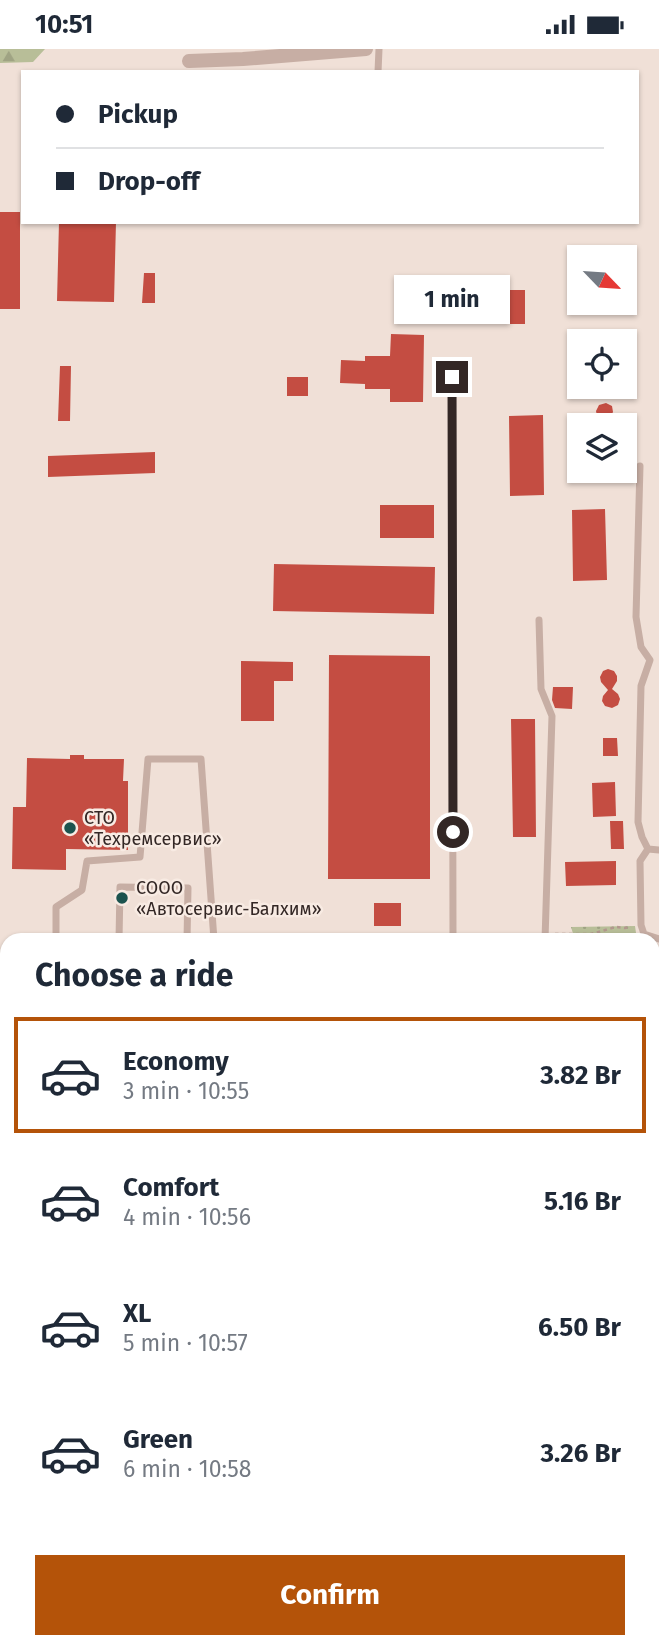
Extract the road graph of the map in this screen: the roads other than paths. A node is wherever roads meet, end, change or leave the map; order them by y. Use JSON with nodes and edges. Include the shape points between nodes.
{"nodes":[{"id":1,"x":366,"y":49,"type":"edge"},
{"id":2,"x":379,"y":49,"type":"edge"},
{"id":3,"x":190,"y":61,"type":"dead end"},
{"id":4,"x":378,"y":70,"type":"edge"},
{"id":5,"x":452,"y":377,"type":"dead end"},
{"id":6,"x":640,"y":467,"type":"dead end"},
{"id":7,"x":539,"y":620,"type":"dead end"},
{"id":8,"x":659,"y":658,"type":"edge"},
{"id":9,"x":650,"y":660,"type":"junction"},
{"id":10,"x":648,"y":849,"type":"junction"},
{"id":11,"x":659,"y":850,"type":"edge"},
{"id":12,"x":56,"y":933,"type":"edge"},
{"id":13,"x":119,"y":933,"type":"edge"},
{"id":14,"x":187,"y":933,"type":"edge"},
{"id":15,"x":213,"y":933,"type":"edge"},
{"id":16,"x":453,"y":933,"type":"edge"},
{"id":17,"x":545,"y":933,"type":"edge"},
{"id":18,"x":644,"y":933,"type":"edge"}],
"edges":[{"from":1,"to":3,"type":"street","via":[[242,62]]},
{"from":2,"to":4,"type":"lane"},
{"from":5,"to":16,"type":"lane"},
{"from":6,"to":9,"type":"lane","via":[[636,617],[641,647]]},
{"from":7,"to":17,"type":"lane","via":[[541,689],[552,716]]},
{"from":8,"to":9,"type":"lane"},
{"from":9,"to":10,"type":"lane","via":[[641,686],[638,822]]},
{"from":10,"to":11,"type":"lane"},
{"from":10,"to":18,"type":"lane","via":[[640,861]]},
{"from":12,"to":15,"type":"lane","via":[[56,907],[82,891],[87,861],[139,857],[148,759],[201,759]]},
{"from":13,"to":14,"type":"lane","via":[[120,887],[188,888]]}]}
